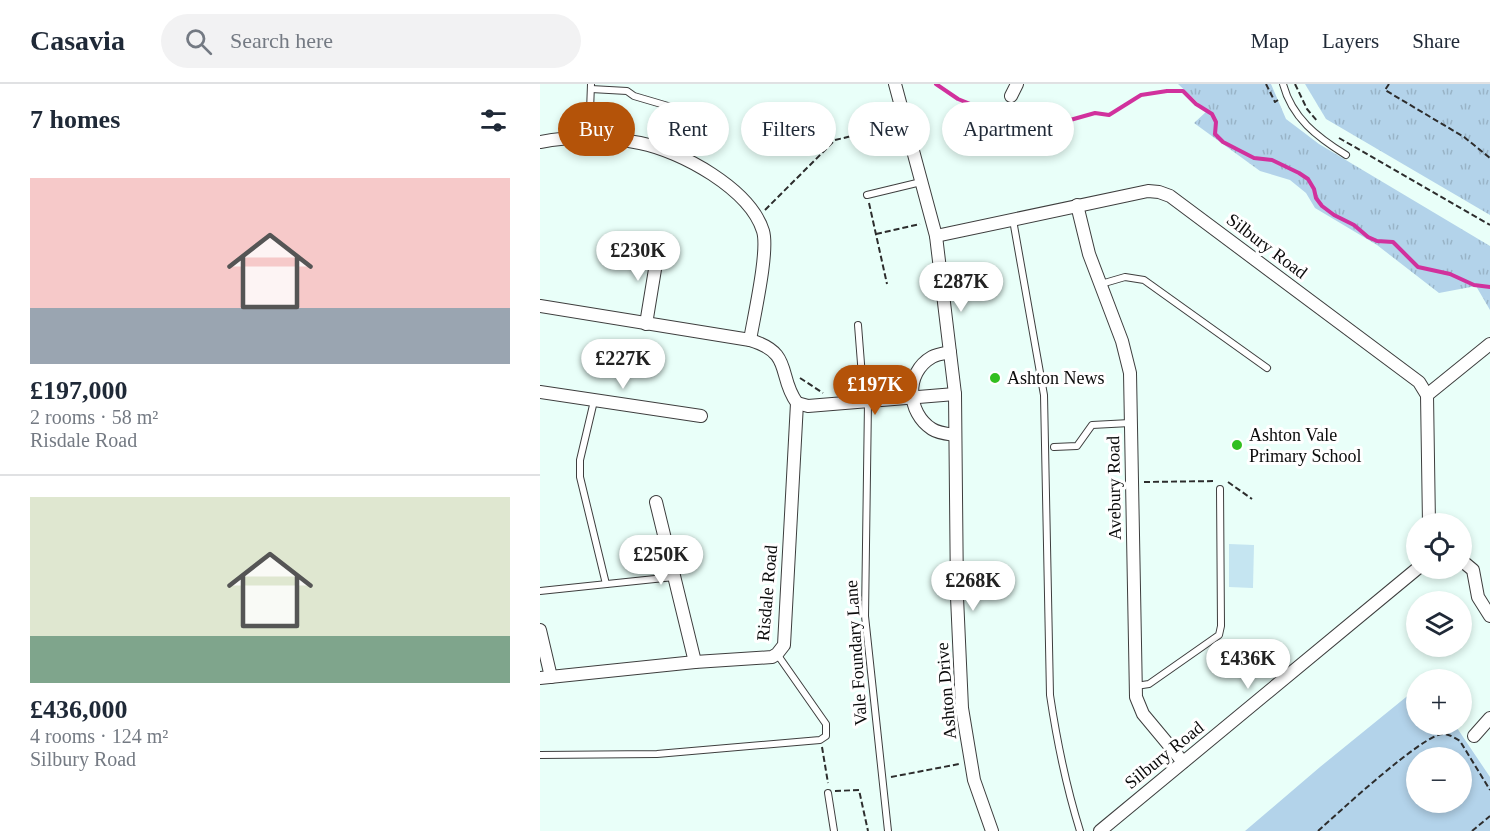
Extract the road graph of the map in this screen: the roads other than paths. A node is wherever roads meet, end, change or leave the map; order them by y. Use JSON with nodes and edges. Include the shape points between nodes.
{"nodes":[{"id":1,"x":895,"y":84,"type":"edge"},
{"id":2,"x":1017,"y":84,"type":"edge"},
{"id":3,"x":1283,"y":84,"type":"edge"},
{"id":4,"x":591,"y":86,"type":"edge"},
{"id":5,"x":1011,"y":96,"type":"dead end"},
{"id":6,"x":590,"y":102,"type":"edge"},
{"id":7,"x":654,"y":102,"type":"edge"},
{"id":8,"x":558,"y":140,"type":"edge"},
{"id":9,"x":540,"y":142,"type":"edge"},
{"id":10,"x":635,"y":143,"type":"edge"},
{"id":11,"x":1346,"y":154,"type":"dead end"},
{"id":12,"x":921,"y":182,"type":"junction"},
{"id":13,"x":867,"y":195,"type":"road end"},
{"id":14,"x":1077,"y":205,"type":"junction"},
{"id":15,"x":1013,"y":219,"type":"junction"},
{"id":16,"x":936,"y":236,"type":"junction"},
{"id":17,"x":616,"y":247,"type":"dead end"},
{"id":18,"x":658,"y":250,"type":"joint"},
{"id":19,"x":1100,"y":284,"type":"junction"},
{"id":20,"x":540,"y":306,"type":"edge"},
{"id":21,"x":646,"y":324,"type":"junction"},
{"id":22,"x":858,"y":325,"type":"dead end"},
{"id":23,"x":750,"y":340,"type":"junction"},
{"id":24,"x":1490,"y":344,"type":"edge"},
{"id":25,"x":950,"y":352,"type":"junction"},
{"id":26,"x":1267,"y":368,"type":"dead end"},
{"id":27,"x":540,"y":393,"type":"edge"},
{"id":28,"x":955,"y":394,"type":"junction"},
{"id":29,"x":1427,"y":396,"type":"junction"},
{"id":30,"x":911,"y":398,"type":"junction"},
{"id":31,"x":594,"y":400,"type":"junction"},
{"id":32,"x":866,"y":401,"type":"junction"},
{"id":33,"x":797,"y":403,"type":"junction"},
{"id":34,"x":701,"y":417,"type":"dead end"},
{"id":35,"x":1131,"y":423,"type":"junction"},
{"id":36,"x":955,"y":435,"type":"junction"},
{"id":37,"x":1054,"y":447,"type":"dead end"},
{"id":38,"x":1220,"y":489,"type":"dead end"},
{"id":39,"x":656,"y":502,"type":"dead end"},
{"id":40,"x":1428,"y":513,"type":"edge"},
{"id":41,"x":1472,"y":569,"type":"edge"},
{"id":42,"x":674,"y":577,"type":"junction"},
{"id":43,"x":1406,"y":578,"type":"edge"},
{"id":44,"x":606,"y":584,"type":"junction"},
{"id":45,"x":540,"y":591,"type":"edge"},
{"id":46,"x":1490,"y":616,"type":"edge"},
{"id":47,"x":540,"y":630,"type":"edge"},
{"id":48,"x":777,"y":654,"type":"junction"},
{"id":49,"x":695,"y":662,"type":"junction"},
{"id":50,"x":545,"y":677,"type":"edge"},
{"id":51,"x":1136,"y":686,"type":"junction"},
{"id":52,"x":1490,"y":718,"type":"edge"},
{"id":53,"x":1474,"y":736,"type":"dead end"},
{"id":54,"x":540,"y":755,"type":"edge"},
{"id":55,"x":1184,"y":762,"type":"junction"},
{"id":56,"x":828,"y":793,"type":"dead end"},
{"id":57,"x":834,"y":831,"type":"edge"},
{"id":58,"x":888,"y":831,"type":"edge"},
{"id":59,"x":992,"y":831,"type":"edge"},
{"id":60,"x":1080,"y":831,"type":"edge"},
{"id":61,"x":1100,"y":831,"type":"edge"}],
"edges":[{"from":1,"to":12,"type":"street","name":"Ashton Drive"},
{"from":2,"to":5,"type":"street"},
{"from":3,"to":11,"type":"lane","via":[[1303,122]]},
{"from":4,"to":6,"type":"lane"},
{"from":4,"to":7,"type":"lane","via":[[627,91]]},
{"from":8,"to":9,"type":"street"},
{"from":10,"to":23,"type":"street","via":[[676,156],[711,173],[739,194],[757,218],[764,233],[762,269]]},
{"from":12,"to":13,"type":"lane"},
{"from":12,"to":16,"type":"street","name":"Ashton Drive"},
{"from":14,"to":15,"type":"street","name":"Silbury Road"},
{"from":14,"to":19,"type":"street","name":"Avebury Road"},
{"from":14,"to":29,"type":"street","name":"Silbury Road","via":[[1148,191],[1170,196],[1419,382]]},
{"from":15,"to":16,"type":"street","name":"Silbury Road"},
{"from":15,"to":60,"type":"lane","via":[[1044,395],[1050,695],[1057,744]]},
{"from":16,"to":25,"type":"street","name":"Ashton Drive"},
{"from":17,"to":18,"type":"lane"},
{"from":18,"to":21,"type":"street"},
{"from":19,"to":26,"type":"lane","via":[[1125,277],[1144,280]]},
{"from":19,"to":35,"type":"street","name":"Avebury Road","via":[[1130,373]]},
{"from":20,"to":21,"type":"street","name":"Risdale Road"},
{"from":21,"to":23,"type":"street","name":"Risdale Road"},
{"from":22,"to":32,"type":"lane","name":"Vale Foundary Lane"},
{"from":23,"to":33,"type":"street","name":"Risdale Road","via":[[766,344],[774,352]]},
{"from":24,"to":29,"type":"street"},
{"from":25,"to":28,"type":"street","name":"Ashton Drive"},
{"from":25,"to":30,"type":"street","via":[[932,357],[922,366],[913,382]]},
{"from":27,"to":31,"type":"street"},
{"from":28,"to":30,"type":"street"},
{"from":28,"to":36,"type":"street","name":"Ashton Drive"},
{"from":29,"to":40,"type":"street"},
{"from":30,"to":32,"type":"street"},
{"from":30,"to":36,"type":"street","via":[[922,422],[934,431]]},
{"from":31,"to":34,"type":"street"},
{"from":31,"to":44,"type":"lane","via":[[580,460],[580,477]]},
{"from":32,"to":33,"type":"street","via":[[808,406]]},
{"from":32,"to":58,"type":"lane","name":"Vale Foundary Lane","via":[[865,616]]},
{"from":33,"to":48,"type":"street","name":"Risdale Road","via":[[784,645]]},
{"from":35,"to":37,"type":"lane","via":[[1092,426],[1077,446]]},
{"from":35,"to":51,"type":"street","name":"Avebury Road"},
{"from":36,"to":59,"type":"street","name":"Ashton Drive","via":[[962,697],[970,762]]},
{"from":38,"to":51,"type":"lane","via":[[1219,635],[1149,684]]},
{"from":39,"to":42,"type":"street"},
{"from":41,"to":46,"type":"street","via":[[1478,597]]},
{"from":42,"to":44,"type":"lane"},
{"from":42,"to":49,"type":"street"},
{"from":43,"to":55,"type":"street","name":"Silbury Road"},
{"from":44,"to":45,"type":"lane"},
{"from":47,"to":50,"type":"street"},
{"from":48,"to":49,"type":"street","name":"Risdale Road"},
{"from":48,"to":54,"type":"lane","via":[[826,724],[826,736],[820,740],[657,754]]},
{"from":49,"to":50,"type":"street","name":"Risdale Road"},
{"from":51,"to":55,"type":"street","name":"Avebury Road","via":[[1143,714]]},
{"from":52,"to":53,"type":"street"},
{"from":55,"to":61,"type":"street","name":"Silbury Road"},
{"from":56,"to":57,"type":"lane"}]}
